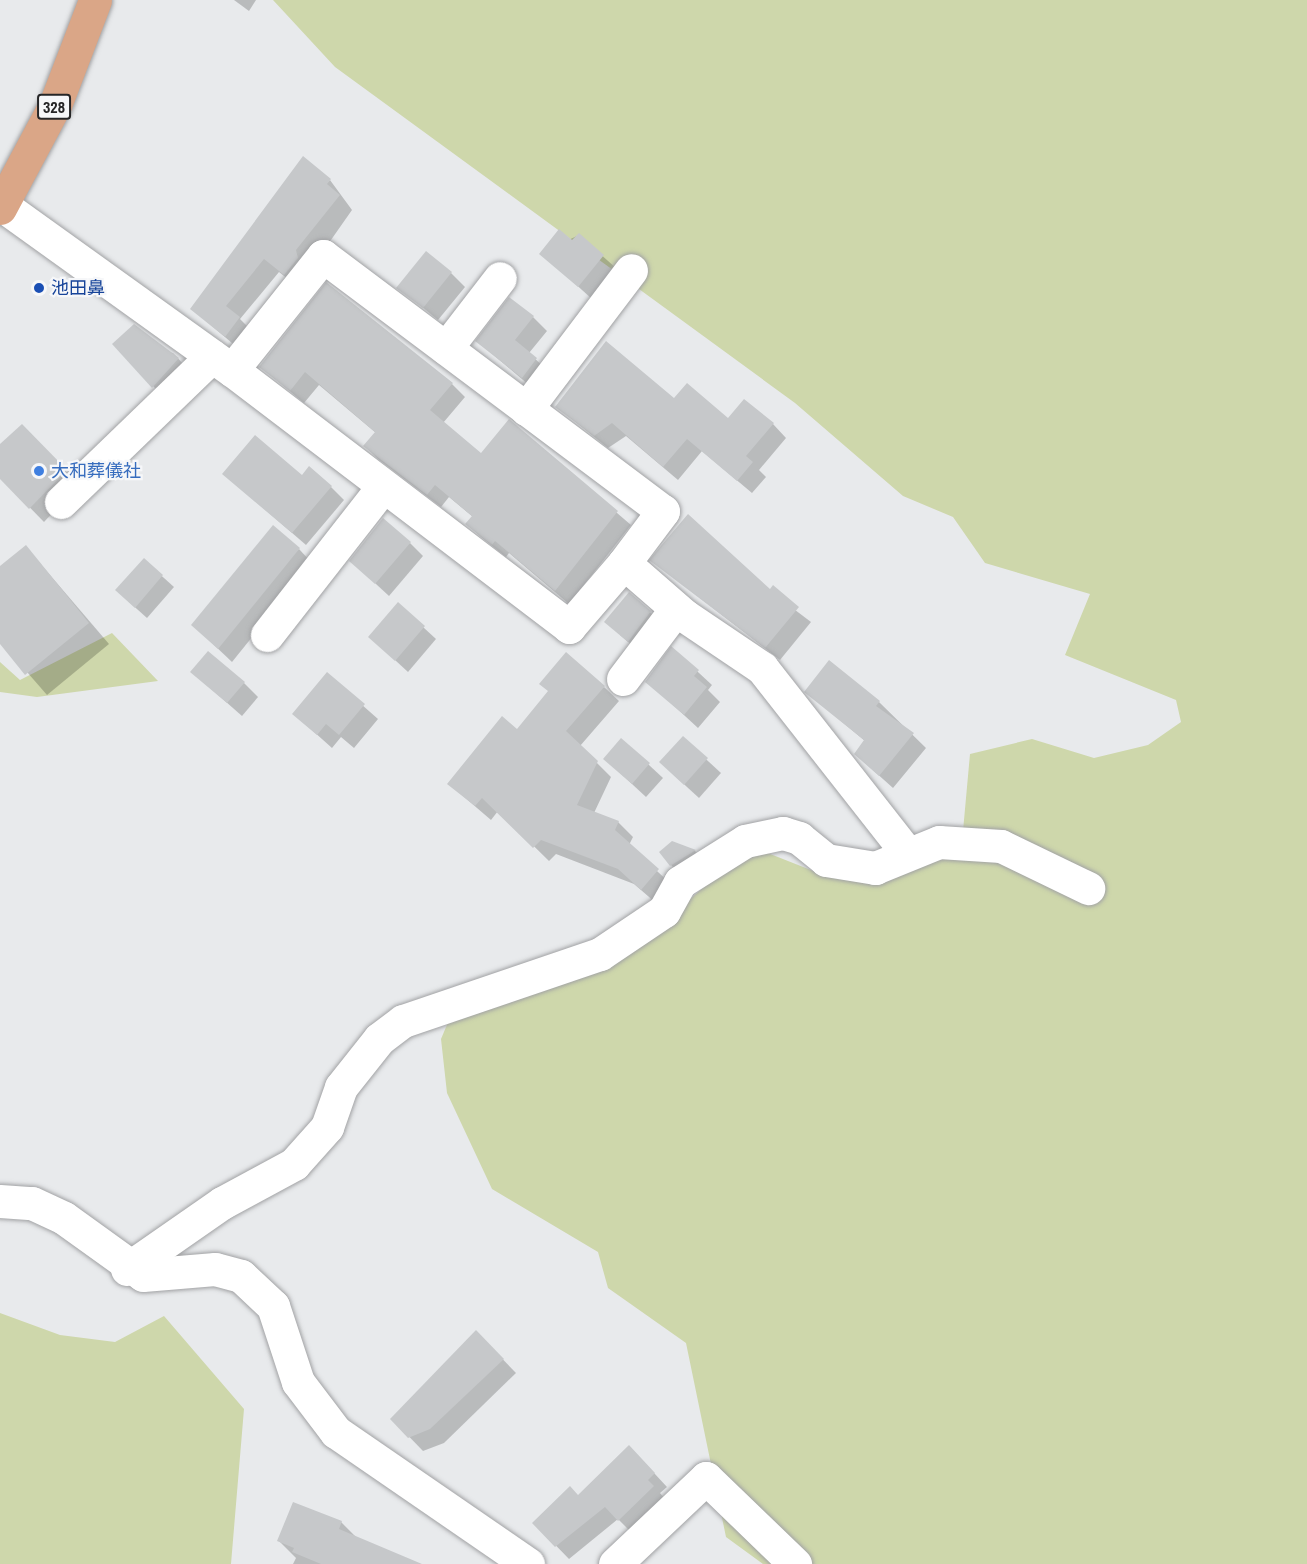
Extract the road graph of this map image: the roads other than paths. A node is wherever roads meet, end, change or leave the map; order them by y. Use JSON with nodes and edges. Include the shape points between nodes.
{"nodes":[{"id":1,"x":94,"y":0,"type":"edge"},
{"id":2,"x":1,"y":206,"type":"edge"},
{"id":3,"x":631,"y":270,"type":"dead end"},
{"id":4,"x":500,"y":278,"type":"dead end"},
{"id":5,"x":446,"y":348,"type":"junction"},
{"id":6,"x":222,"y":363,"type":"junction"},
{"id":7,"x":526,"y":409,"type":"junction"},
{"id":8,"x":382,"y":488,"type":"junction"},
{"id":9,"x":61,"y":502,"type":"dead end"},
{"id":10,"x":624,"y":563,"type":"junction"},
{"id":11,"x":676,"y":609,"type":"junction"},
{"id":12,"x":267,"y":635,"type":"dead end"},
{"id":13,"x":623,"y":680,"type":"dead end"},
{"id":14,"x":907,"y":853,"type":"junction"},
{"id":15,"x":1088,"y":888,"type":"dead end"},
{"id":16,"x":0,"y":1201,"type":"edge"},
{"id":17,"x":127,"y":1269,"type":"junction"},
{"id":18,"x":528,"y":1564,"type":"edge"},
{"id":19,"x":615,"y":1564,"type":"edge"},
{"id":20,"x":795,"y":1564,"type":"edge"}],
"edges":[{"from":1,"to":2,"type":"highway","number":"328","via":[[55,105]]},
{"from":2,"to":6,"type":"street"},
{"from":3,"to":7,"type":"street"},
{"from":4,"to":5,"type":"street"},
{"from":5,"to":6,"type":"street","via":[[323,256]]},
{"from":5,"to":7,"type":"street"},
{"from":6,"to":8,"type":"street"},
{"from":6,"to":9,"type":"street"},
{"from":7,"to":10,"type":"street","via":[[663,511]]},
{"from":8,"to":10,"type":"street","via":[[569,627]]},
{"from":8,"to":12,"type":"street"},
{"from":10,"to":11,"type":"street"},
{"from":11,"to":13,"type":"street"},
{"from":11,"to":14,"type":"street","via":[[762,668]]},
{"from":14,"to":15,"type":"street","via":[[939,843],[1001,846]]},
{"from":14,"to":17,"type":"street","via":[[875,868],[826,860],[799,838],[783,833],[745,841],[680,882],[664,912],[600,954],[403,1021],[379,1039],[341,1087],[327,1127],[294,1164],[222,1203]]},
{"from":16,"to":17,"type":"street","via":[[32,1203],[64,1218]]},
{"from":17,"to":18,"type":"street","via":[[161,1275],[215,1269],[241,1276],[273,1306],[298,1382],[336,1432]]},
{"from":19,"to":20,"type":"street","via":[[706,1478]]}]}
